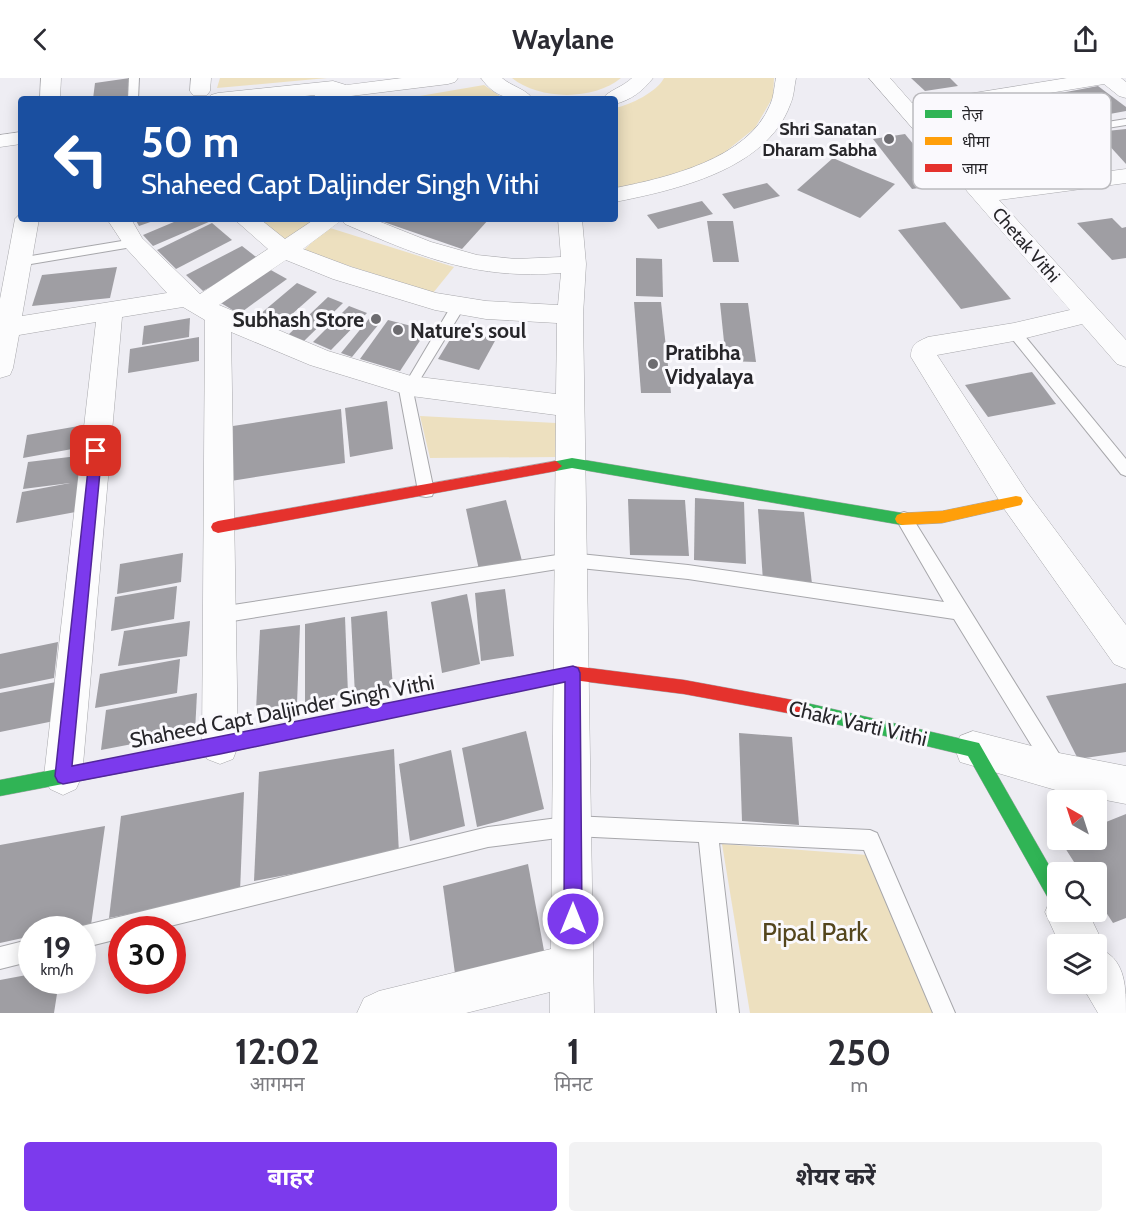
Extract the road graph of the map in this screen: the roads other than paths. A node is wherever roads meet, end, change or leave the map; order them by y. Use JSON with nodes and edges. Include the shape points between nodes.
{"nodes":[{"id":1,"x":51,"y":78,"type":"edge"},
{"id":2,"x":134,"y":78,"type":"edge"},
{"id":3,"x":448,"y":78,"type":"edge"},
{"id":4,"x":492,"y":78,"type":"edge"},
{"id":5,"x":644,"y":78,"type":"edge"},
{"id":6,"x":786,"y":78,"type":"edge"},
{"id":7,"x":879,"y":78,"type":"edge"},
{"id":8,"x":1103,"y":78,"type":"edge"},
{"id":9,"x":1109,"y":78,"type":"edge"},
{"id":10,"x":334,"y":92,"type":"edge"},
{"id":11,"x":1126,"y":92,"type":"edge"},
{"id":12,"x":1011,"y":93,"type":"edge"},
{"id":13,"x":50,"y":96,"type":"edge"},
{"id":14,"x":133,"y":96,"type":"edge"},
{"id":15,"x":268,"y":96,"type":"edge"},
{"id":16,"x":517,"y":96,"type":"edge"},
{"id":17,"x":618,"y":96,"type":"edge"},
{"id":18,"x":913,"y":109,"type":"edge"},
{"id":19,"x":907,"y":110,"type":"junction"},
{"id":20,"x":913,"y":117,"type":"edge"},
{"id":21,"x":1126,"y":122,"type":"edge"},
{"id":22,"x":18,"y":123,"type":"edge"},
{"id":23,"x":1111,"y":124,"type":"edge"},
{"id":24,"x":0,"y":126,"type":"edge"},
{"id":25,"x":18,"y":138,"type":"edge"},
{"id":26,"x":0,"y":141,"type":"edge"},
{"id":27,"x":1126,"y":176,"type":"edge"},
{"id":28,"x":1111,"y":178,"type":"edge"},
{"id":29,"x":977,"y":189,"type":"edge"},
{"id":30,"x":1027,"y":189,"type":"edge"},
{"id":31,"x":618,"y":194,"type":"edge"},
{"id":32,"x":982,"y":195,"type":"junction"},
{"id":33,"x":27,"y":222,"type":"edge"},
{"id":34,"x":121,"y":222,"type":"edge"},
{"id":35,"x":250,"y":222,"type":"edge"},
{"id":36,"x":326,"y":222,"type":"edge"},
{"id":37,"x":360,"y":222,"type":"edge"},
{"id":38,"x":570,"y":222,"type":"edge"},
{"id":39,"x":488,"y":240,"type":"dead end"},
{"id":40,"x":134,"y":243,"type":"junction"},
{"id":41,"x":284,"y":249,"type":"junction"},
{"id":42,"x":20,"y":262,"type":"junction"},
{"id":43,"x":478,"y":264,"type":"junction"},
{"id":44,"x":574,"y":264,"type":"junction"},
{"id":45,"x":458,"y":306,"type":"junction"},
{"id":46,"x":201,"y":307,"type":"junction"},
{"id":47,"x":110,"y":312,"type":"junction"},
{"id":48,"x":1088,"y":314,"type":"junction"},
{"id":49,"x":570,"y":315,"type":"junction"},
{"id":50,"x":4,"y":329,"type":"edge"},
{"id":51,"x":1014,"y":332,"type":"junction"},
{"id":52,"x":1126,"y":357,"type":"edge"},
{"id":53,"x":0,"y":368,"type":"edge"},
{"id":54,"x":408,"y":385,"type":"junction"},
{"id":55,"x":570,"y":406,"type":"junction"},
{"id":56,"x":572,"y":463,"type":"junction"},
{"id":57,"x":1126,"y":470,"type":"edge"},
{"id":58,"x":426,"y":490,"type":"junction"},
{"id":59,"x":1016,"y":501,"type":"junction"},
{"id":60,"x":904,"y":519,"type":"junction"},
{"id":61,"x":218,"y":527,"type":"junction"},
{"id":62,"x":570,"y":560,"type":"junction"},
{"id":63,"x":959,"y":612,"type":"junction"},
{"id":64,"x":220,"y":615,"type":"junction"},
{"id":65,"x":1126,"y":652,"type":"edge"},
{"id":66,"x":573,"y":673,"type":"junction"},
{"id":67,"x":220,"y":746,"type":"junction"},
{"id":68,"x":972,"y":749,"type":"junction"},
{"id":69,"x":1059,"y":772,"type":"junction"},
{"id":70,"x":63,"y":776,"type":"junction"},
{"id":71,"x":1126,"y":785,"type":"edge"},
{"id":72,"x":0,"y":788,"type":"edge"},
{"id":73,"x":573,"y":826,"type":"junction"},
{"id":74,"x":708,"y":832,"type":"junction"},
{"id":75,"x":1047,"y":880,"type":"edge"},
{"id":76,"x":96,"y":934,"type":"edge"},
{"id":77,"x":18,"y":954,"type":"edge"},
{"id":78,"x":0,"y":958,"type":"edge"},
{"id":79,"x":573,"y":965,"type":"junction"},
{"id":80,"x":1107,"y":988,"type":"edge"},
{"id":81,"x":379,"y":1013,"type":"edge"},
{"id":82,"x":572,"y":1013,"type":"edge"},
{"id":83,"x":728,"y":1013,"type":"edge"},
{"id":84,"x":944,"y":1013,"type":"edge"},
{"id":85,"x":1122,"y":1013,"type":"edge"}],
"edges":[{"from":1,"to":13,"type":"street"},
{"from":2,"to":14,"type":"lane"},
{"from":3,"to":10,"type":"street"},
{"from":4,"to":16,"type":"street"},
{"from":5,"to":17,"type":"street"},
{"from":6,"to":31,"type":"street","via":[[776,115],[759,136],[734,156],[670,183]]},
{"from":7,"to":19,"type":"street","name":"Chetak Vithi"},
{"from":8,"to":12,"type":"street"},
{"from":9,"to":11,"type":"street"},
{"from":10,"to":15,"type":"street"},
{"from":18,"to":19,"type":"street"},
{"from":19,"to":20,"type":"street","name":"Chetak Vithi"},
{"from":21,"to":23,"type":"lane"},
{"from":22,"to":24,"type":"street"},
{"from":25,"to":26,"type":"street"},
{"from":27,"to":28,"type":"street"},
{"from":29,"to":32,"type":"street","name":"Chetak Vithi"},
{"from":30,"to":32,"type":"street"},
{"from":32,"to":48,"type":"street","name":"Chetak Vithi"},
{"from":33,"to":42,"type":"street"},
{"from":34,"to":40,"type":"street"},
{"from":35,"to":41,"type":"street"},
{"from":36,"to":41,"type":"street"},
{"from":37,"to":43,"type":"street","via":[[440,254]]},
{"from":38,"to":44,"type":"street"},
{"from":39,"to":43,"type":"street"},
{"from":40,"to":42,"type":"lane"},
{"from":40,"to":46,"type":"street"},
{"from":41,"to":45,"type":"street","via":[[342,273]]},
{"from":41,"to":46,"type":"street"},
{"from":42,"to":50,"type":"street"},
{"from":43,"to":44,"type":"street"},
{"from":43,"to":45,"type":"street"},
{"from":44,"to":49,"type":"street"},
{"from":45,"to":49,"type":"street"},
{"from":45,"to":54,"type":"lane"},
{"from":46,"to":47,"type":"street"},
{"from":46,"to":54,"type":"street","via":[[319,358]]},
{"from":46,"to":61,"type":"street"},
{"from":47,"to":50,"type":"street"},
{"from":47,"to":70,"type":"street"},
{"from":48,"to":51,"type":"street"},
{"from":48,"to":52,"type":"street","name":"Chetak Vithi"},
{"from":49,"to":55,"type":"street"},
{"from":50,"to":53,"type":"street"},
{"from":51,"to":57,"type":"lane"},
{"from":51,"to":59,"type":"street","via":[[937,344],[924,350],[924,357]]},
{"from":54,"to":55,"type":"street"},
{"from":54,"to":58,"type":"lane"},
{"from":55,"to":56,"type":"street"},
{"from":56,"to":58,"type":"street"},
{"from":56,"to":60,"type":"street"},
{"from":56,"to":62,"type":"street"},
{"from":58,"to":61,"type":"street"},
{"from":59,"to":60,"type":"street","via":[[942,517]]},
{"from":59,"to":65,"type":"street"},
{"from":60,"to":63,"type":"lane"},
{"from":61,"to":64,"type":"street"},
{"from":62,"to":63,"type":"lane","via":[[688,572]]},
{"from":62,"to":64,"type":"lane"},
{"from":62,"to":66,"type":"street"},
{"from":63,"to":69,"type":"lane"},
{"from":64,"to":67,"type":"street"},
{"from":66,"to":67,"type":"street","name":"Shaheed Capt Daljinder Singh Vithi"},
{"from":66,"to":68,"type":"street","name":"Chakr Varti Vithi","via":[[739,697]]},
{"from":66,"to":73,"type":"street"},
{"from":67,"to":70,"type":"street","name":"Shaheed Capt Daljinder Singh Vithi"},
{"from":68,"to":69,"type":"street"},
{"from":68,"to":75,"type":"street"},
{"from":69,"to":71,"type":"street"},
{"from":70,"to":72,"type":"street","name":"Shaheed Capt Daljinder Singh Vithi"},
{"from":73,"to":74,"type":"lane"},
{"from":73,"to":76,"type":"lane","via":[[488,837]]},
{"from":73,"to":79,"type":"street"},
{"from":74,"to":83,"type":"lane"},
{"from":74,"to":84,"type":"lane","via":[[870,840]]},
{"from":77,"to":78,"type":"lane"},
{"from":79,"to":81,"type":"street"},
{"from":79,"to":82,"type":"street"},
{"from":80,"to":85,"type":"street"}]}
